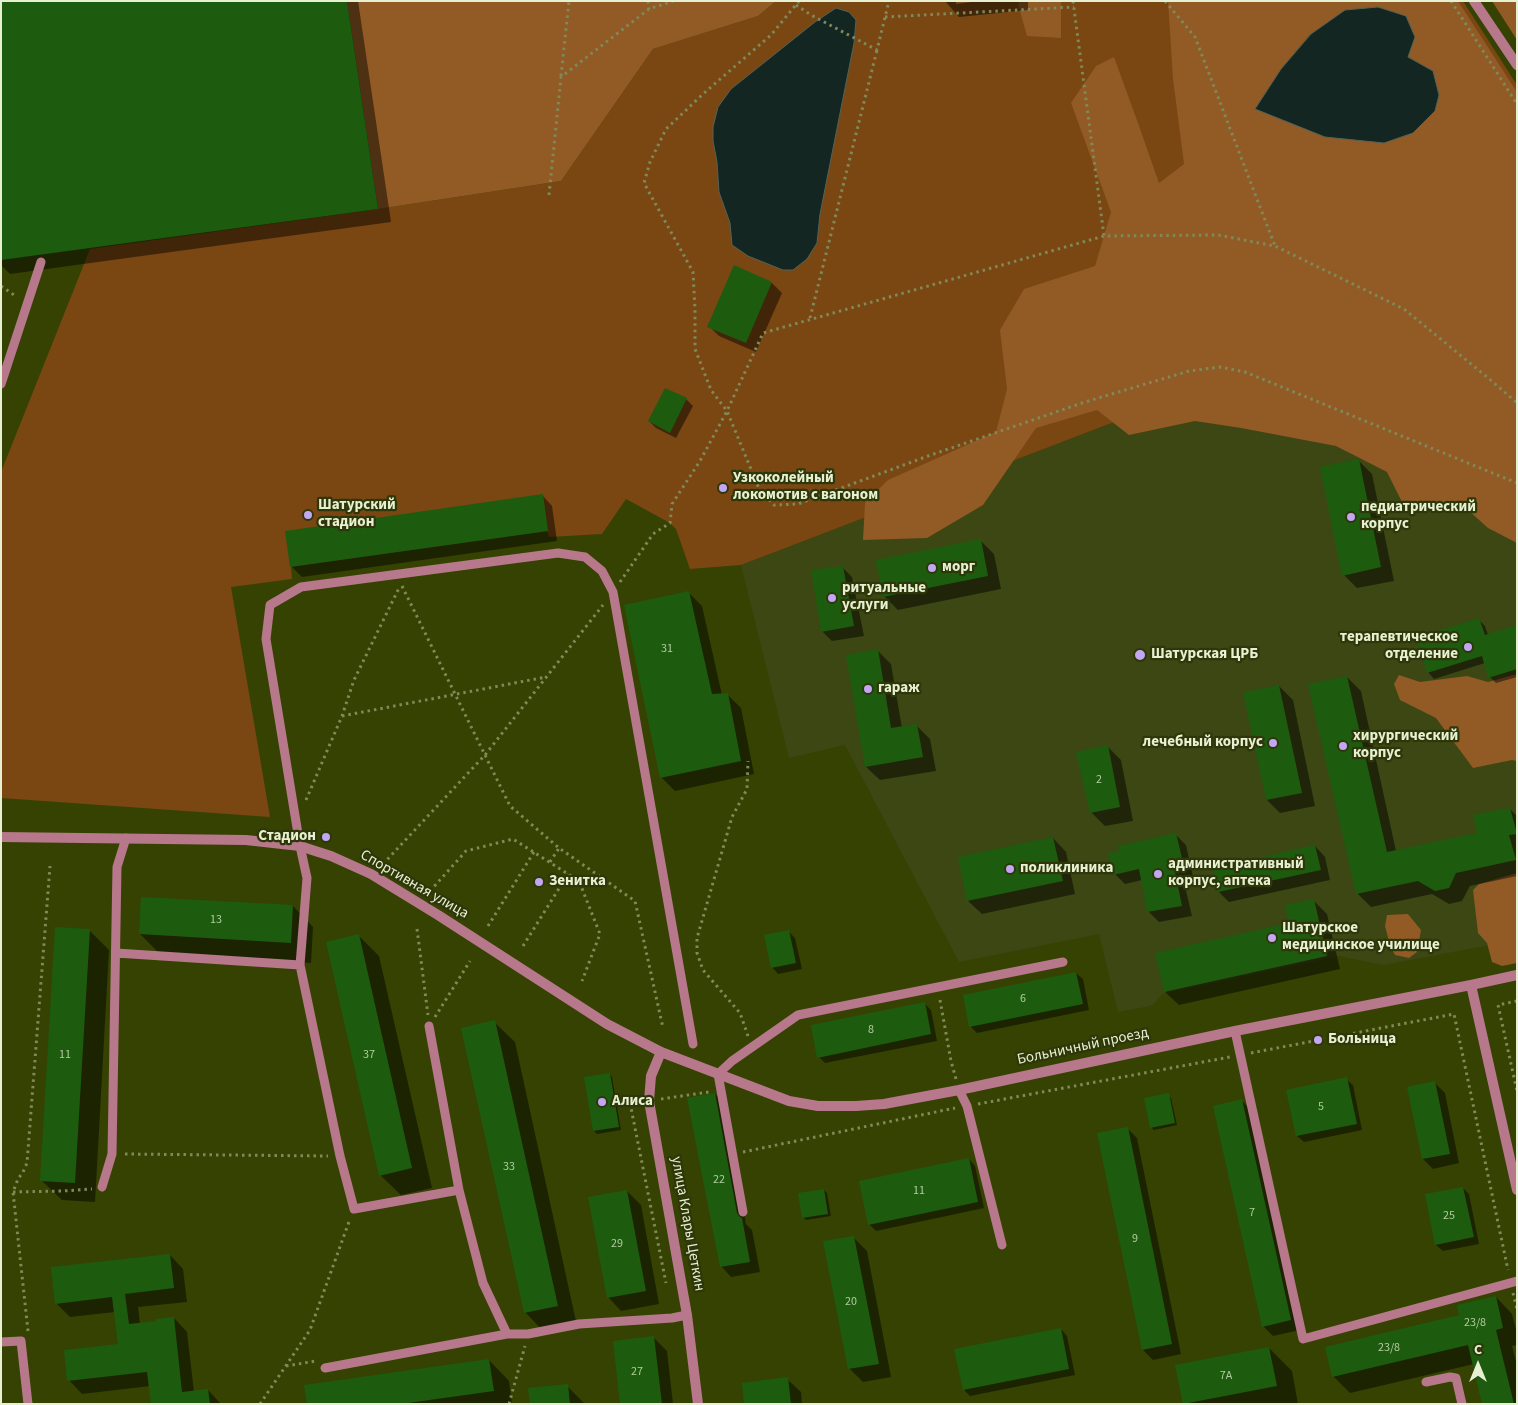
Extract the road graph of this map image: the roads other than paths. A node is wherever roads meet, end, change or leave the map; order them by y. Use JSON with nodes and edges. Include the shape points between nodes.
{"nodes":[{"id":1,"x":1474,"y":1,"type":"edge"},
{"id":2,"x":1517,"y":65,"type":"edge"},
{"id":3,"x":41,"y":262,"type":"dead end"},
{"id":4,"x":1,"y":384,"type":"edge"},
{"id":5,"x":1,"y":837,"type":"edge"},
{"id":6,"x":126,"y":838,"type":"junction"},
{"id":7,"x":300,"y":846,"type":"junction"},
{"id":8,"x":116,"y":953,"type":"junction"},
{"id":9,"x":1063,"y":962,"type":"dead end"},
{"id":10,"x":300,"y":965,"type":"junction"},
{"id":11,"x":1517,"y":975,"type":"edge"},
{"id":12,"x":1471,"y":985,"type":"junction"},
{"id":13,"x":429,"y":1026,"type":"road end"},
{"id":14,"x":1234,"y":1030,"type":"junction"},
{"id":15,"x":692,"y":1044,"type":"dead end"},
{"id":16,"x":661,"y":1052,"type":"junction"},
{"id":17,"x":718,"y":1074,"type":"junction"},
{"id":18,"x":958,"y":1090,"type":"junction"},
{"id":19,"x":102,"y":1187,"type":"road end"},
{"id":20,"x":459,"y":1190,"type":"junction"},
{"id":21,"x":1517,"y":1190,"type":"edge"},
{"id":22,"x":743,"y":1212,"type":"dead end"},
{"id":23,"x":1002,"y":1245,"type":"dead end"},
{"id":24,"x":1514,"y":1281,"type":"edge"},
{"id":25,"x":688,"y":1315,"type":"junction"},
{"id":26,"x":507,"y":1334,"type":"junction"},
{"id":27,"x":1,"y":1342,"type":"edge"},
{"id":28,"x":325,"y":1368,"type":"road end"},
{"id":29,"x":1426,"y":1382,"type":"dead end"},
{"id":30,"x":28,"y":1404,"type":"edge"},
{"id":31,"x":698,"y":1404,"type":"edge"},
{"id":32,"x":1462,"y":1404,"type":"edge"}],
"edges":[{"from":1,"to":2,"type":"street"},
{"from":3,"to":4,"type":"lane"},
{"from":5,"to":6,"type":"street","name":"Спортивная улица"},
{"from":6,"to":7,"type":"street","name":"Спортивная улица","via":[[246,840]]},
{"from":6,"to":8,"type":"lane","via":[[117,867]]},
{"from":7,"to":10,"type":"lane","via":[[307,878]]},
{"from":7,"to":15,"type":"lane","via":[[266,639],[270,604],[301,587],[558,552],[585,557],[602,571],[613,592]]},
{"from":7,"to":16,"type":"street","name":"Спортивная улица","via":[[371,874],[607,1024]]},
{"from":8,"to":10,"type":"lane"},
{"from":8,"to":19,"type":"lane","via":[[112,1154]]},
{"from":9,"to":17,"type":"lane","via":[[798,1015]]},
{"from":10,"to":20,"type":"lane","via":[[354,1209]]},
{"from":11,"to":12,"type":"street","name":"Больничный проезд"},
{"from":12,"to":14,"type":"street","name":"Больничный проезд"},
{"from":12,"to":21,"type":"street"},
{"from":13,"to":20,"type":"lane"},
{"from":14,"to":18,"type":"street","name":"Больничный проезд"},
{"from":14,"to":24,"type":"lane","via":[[1303,1340]]},
{"from":16,"to":17,"type":"street","name":"Больничный проезд"},
{"from":16,"to":25,"type":"street","name":"улица Клары Цеткин","via":[[651,1076],[649,1101]]},
{"from":17,"to":18,"type":"street","name":"Больничный проезд","via":[[789,1102],[818,1106],[884,1104]]},
{"from":17,"to":22,"type":"lane"},
{"from":18,"to":23,"type":"lane","via":[[968,1106]]},
{"from":20,"to":26,"type":"lane","via":[[483,1283]]},
{"from":25,"to":26,"type":"lane"},
{"from":25,"to":31,"type":"street","name":"улица Клары Цеткин"},
{"from":26,"to":28,"type":"lane"},
{"from":27,"to":30,"type":"lane","via":[[21,1341]]},
{"from":29,"to":32,"type":"lane","via":[[1456,1378]]}]}
